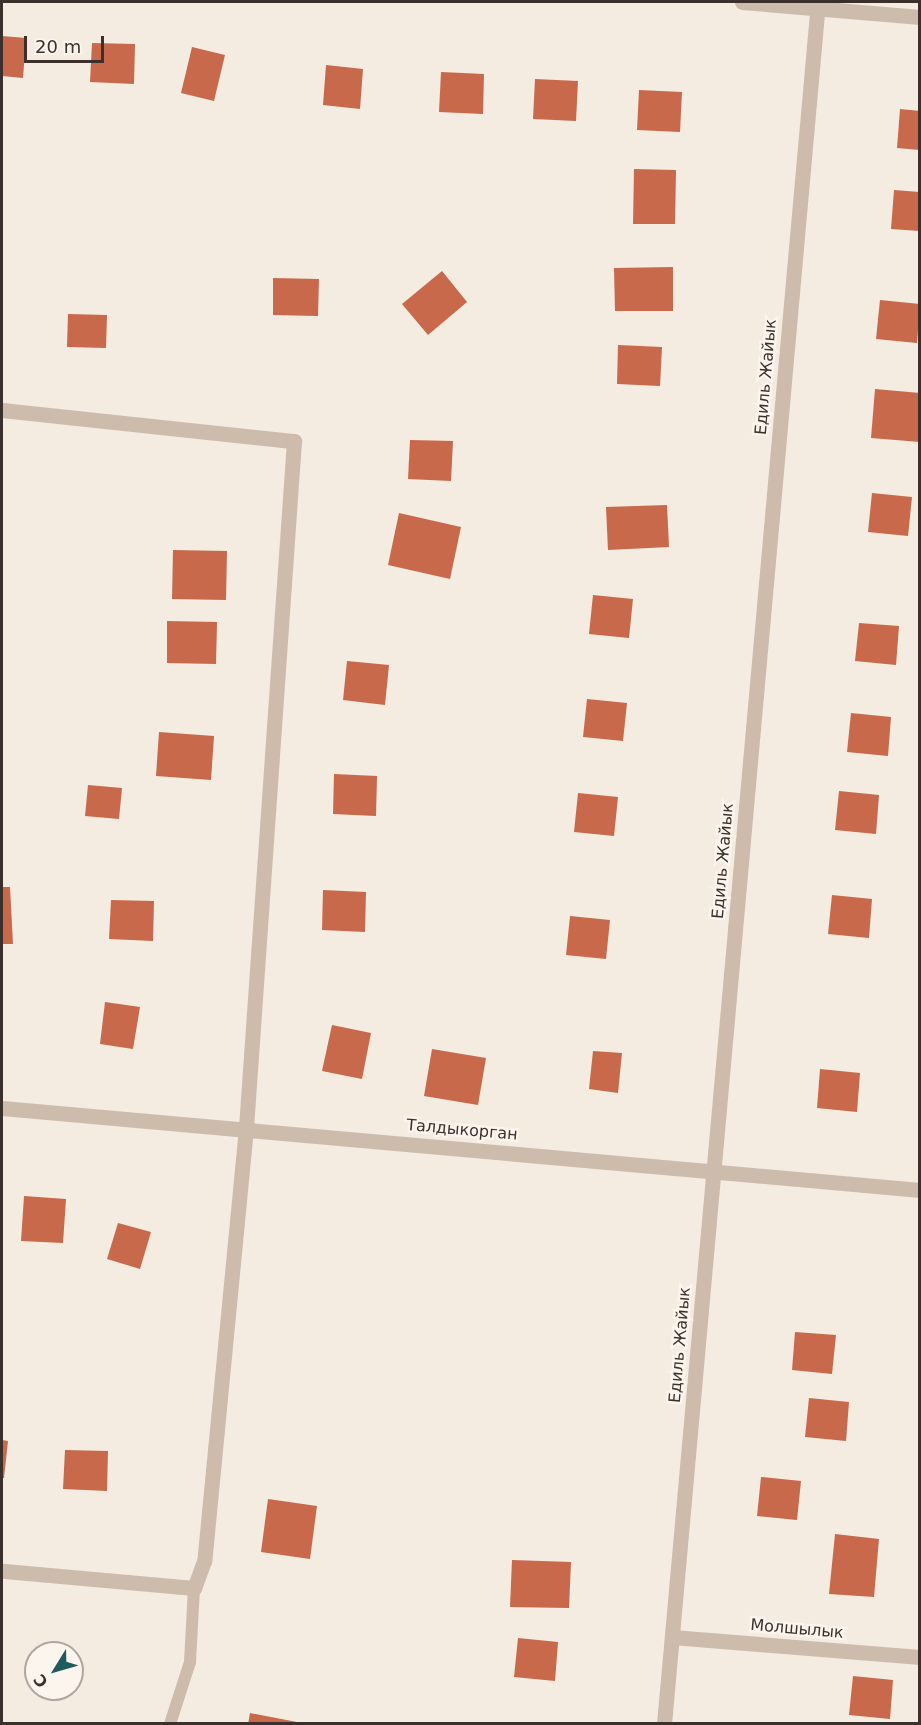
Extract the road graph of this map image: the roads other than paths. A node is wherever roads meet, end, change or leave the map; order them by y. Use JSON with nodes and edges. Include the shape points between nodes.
{"nodes":[{"id":1,"x":742,"y":2,"type":"edge"},
{"id":2,"x":817,"y":5,"type":"edge"},
{"id":3,"x":920,"y":17,"type":"edge"},
{"id":4,"x":2,"y":410,"type":"edge"},
{"id":5,"x":2,"y":1107,"type":"edge"},
{"id":6,"x":246,"y":1128,"type":"junction"},
{"id":7,"x":713,"y":1172,"type":"junction"},
{"id":8,"x":920,"y":1190,"type":"edge"},
{"id":9,"x":2,"y":1571,"type":"edge"},
{"id":10,"x":194,"y":1588,"type":"junction"},
{"id":11,"x":672,"y":1637,"type":"junction"},
{"id":12,"x":920,"y":1656,"type":"edge"},
{"id":13,"x":170,"y":1724,"type":"edge"},
{"id":14,"x":664,"y":1724,"type":"edge"}],
"edges":[{"from":1,"to":2,"type":"street"},
{"from":2,"to":3,"type":"street"},
{"from":2,"to":7,"type":"street","name":"Едиль Жайык"},
{"from":4,"to":6,"type":"street","via":[[294,441]]},
{"from":5,"to":6,"type":"street","name":"Талдыкорган"},
{"from":6,"to":7,"type":"street","name":"Талдыкорган"},
{"from":6,"to":10,"type":"street","via":[[204,1561]]},
{"from":7,"to":8,"type":"street","name":"Талдыкорган"},
{"from":7,"to":11,"type":"street","name":"Едиль Жайык"},
{"from":9,"to":10,"type":"street"},
{"from":10,"to":13,"type":"lane","via":[[190,1662]]},
{"from":11,"to":12,"type":"street","name":"Молшылык"},
{"from":11,"to":14,"type":"street","name":"Едиль Жайык"}]}
